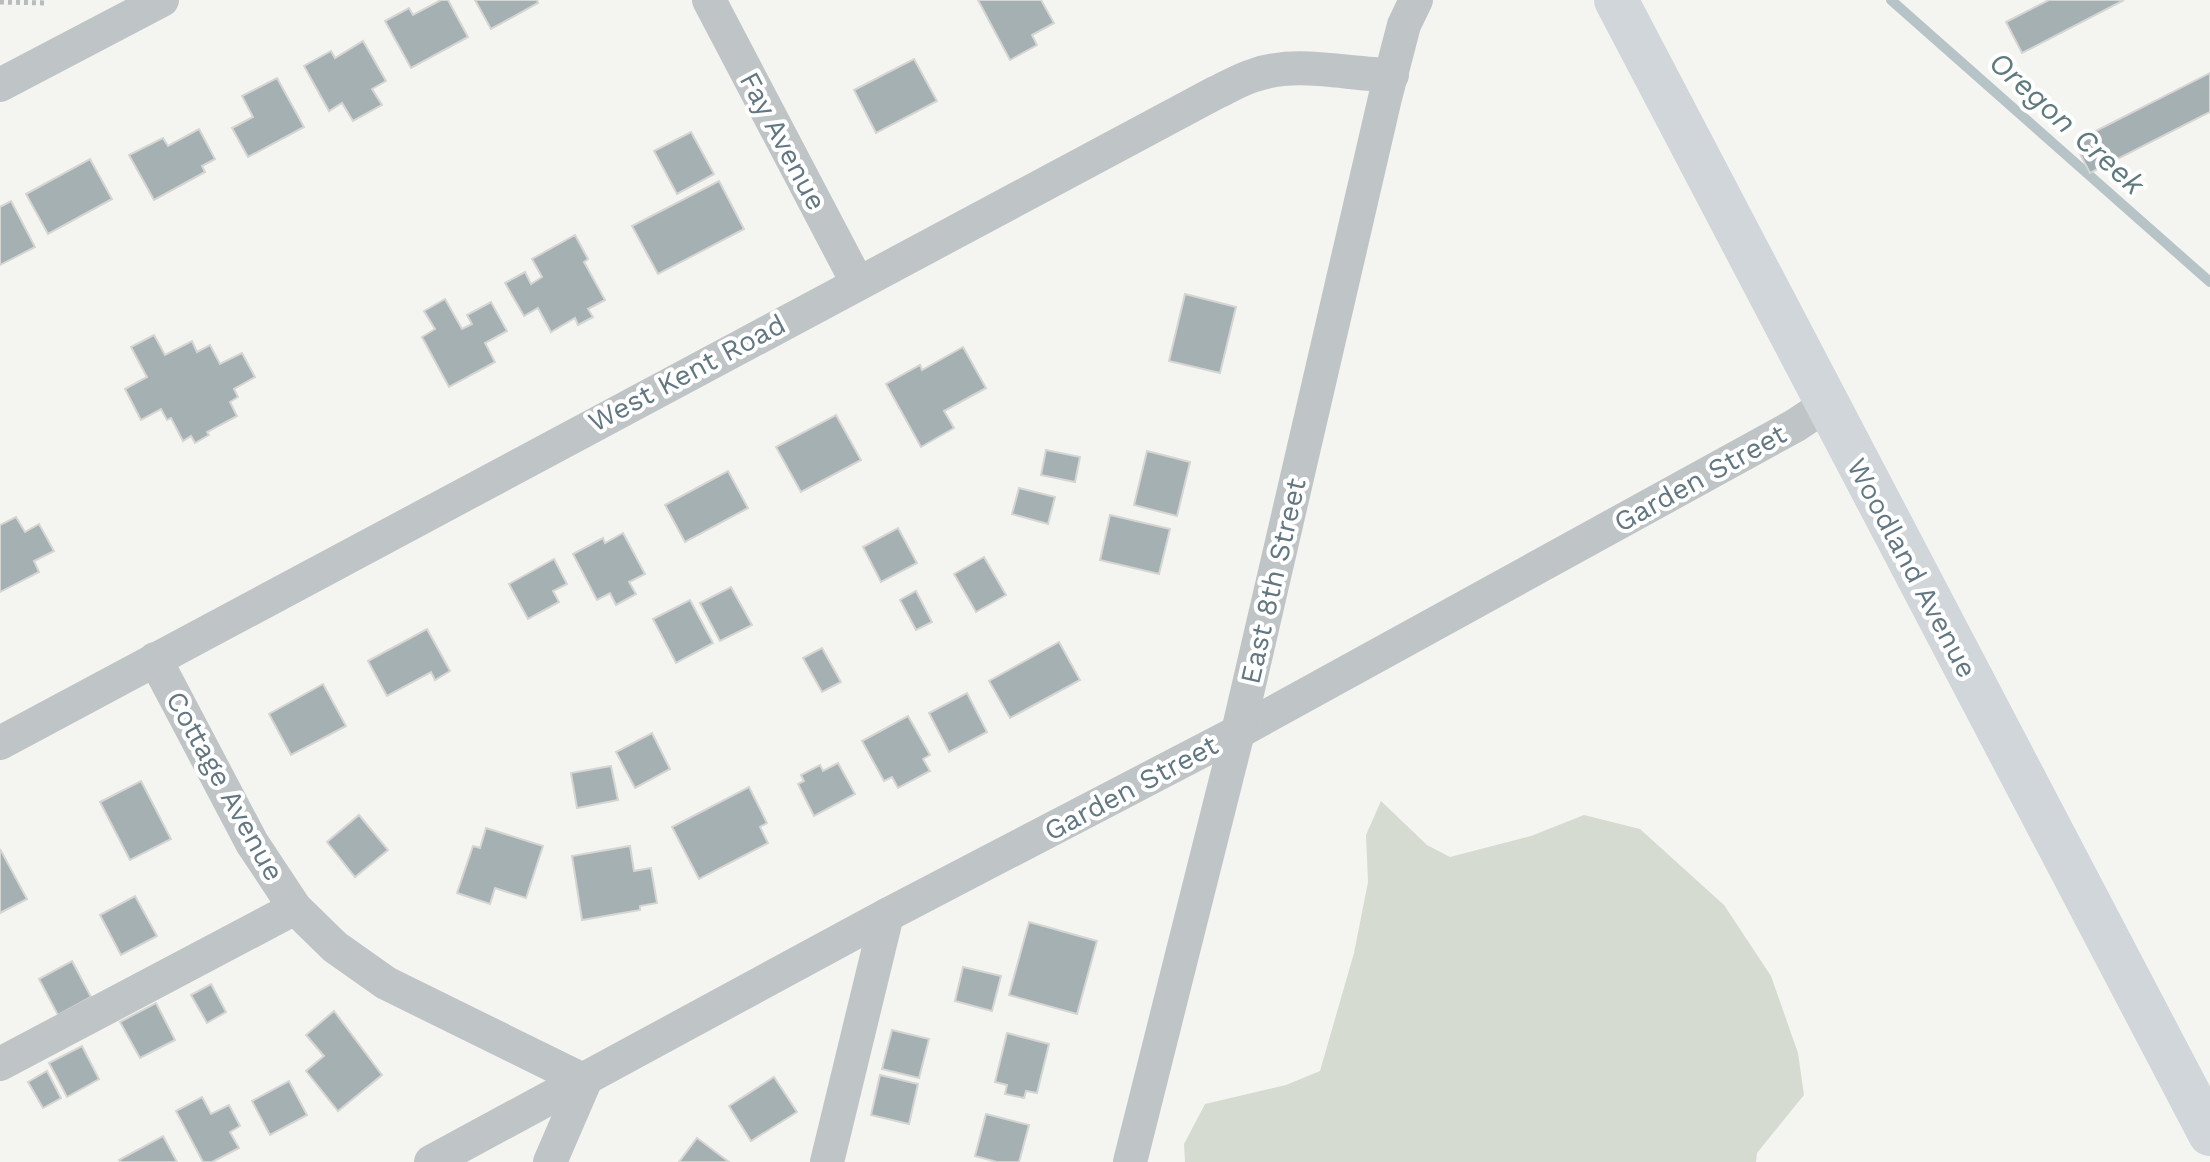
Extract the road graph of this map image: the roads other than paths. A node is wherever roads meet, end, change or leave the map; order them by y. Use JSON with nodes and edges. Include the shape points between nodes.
{"nodes":[{"id":1,"x":162,"y":0,"type":"edge"},
{"id":2,"x":709,"y":0,"type":"edge"},
{"id":3,"x":1416,"y":0,"type":"edge"},
{"id":4,"x":1616,"y":0,"type":"edge"},
{"id":5,"x":1392,"y":75,"type":"junction"},
{"id":6,"x":0,"y":85,"type":"edge"},
{"id":7,"x":857,"y":282,"type":"junction"},
{"id":8,"x":1826,"y":405,"type":"junction"},
{"id":9,"x":155,"y":659,"type":"junction"},
{"id":10,"x":1238,"y":732,"type":"junction"},
{"id":11,"x":0,"y":743,"type":"edge"},
{"id":12,"x":295,"y":908,"type":"junction"},
{"id":13,"x":887,"y":915,"type":"junction"},
{"id":14,"x":0,"y":1064,"type":"edge"},
{"id":15,"x":585,"y":1081,"type":"junction"},
{"id":16,"x":2210,"y":1134,"type":"edge"},
{"id":17,"x":431,"y":1162,"type":"edge"},
{"id":18,"x":550,"y":1162,"type":"edge"},
{"id":19,"x":827,"y":1162,"type":"edge"},
{"id":20,"x":1130,"y":1162,"type":"edge"}],
"edges":[{"from":1,"to":6,"type":"street"},
{"from":2,"to":7,"type":"street","name":"Fay Avenue"},
{"from":3,"to":5,"type":"street","name":"East 8th Street"},
{"from":4,"to":8,"type":"main road","name":"Woodland Avenue"},
{"from":5,"to":7,"type":"street","name":"West Kent Road","via":[[1298,69],[1257,74]]},
{"from":5,"to":10,"type":"street","name":"East 8th Street"},
{"from":7,"to":9,"type":"street","name":"West Kent Road"},
{"from":8,"to":10,"type":"street","name":"Garden Street"},
{"from":8,"to":16,"type":"main road","name":"Woodland Avenue"},
{"from":9,"to":11,"type":"street","name":"West Kent Road"},
{"from":9,"to":12,"type":"street","name":"Cottage Avenue","via":[[252,843]]},
{"from":10,"to":13,"type":"street","name":"Garden Street"},
{"from":10,"to":20,"type":"street","name":"East 8th Street"},
{"from":12,"to":14,"type":"street"},
{"from":12,"to":15,"type":"street","name":"Cottage Avenue","via":[[335,947],[386,983]]},
{"from":13,"to":15,"type":"street","name":"Garden Street"},
{"from":13,"to":19,"type":"street"},
{"from":15,"to":17,"type":"street","name":"Garden Street"},
{"from":15,"to":18,"type":"street"}]}
